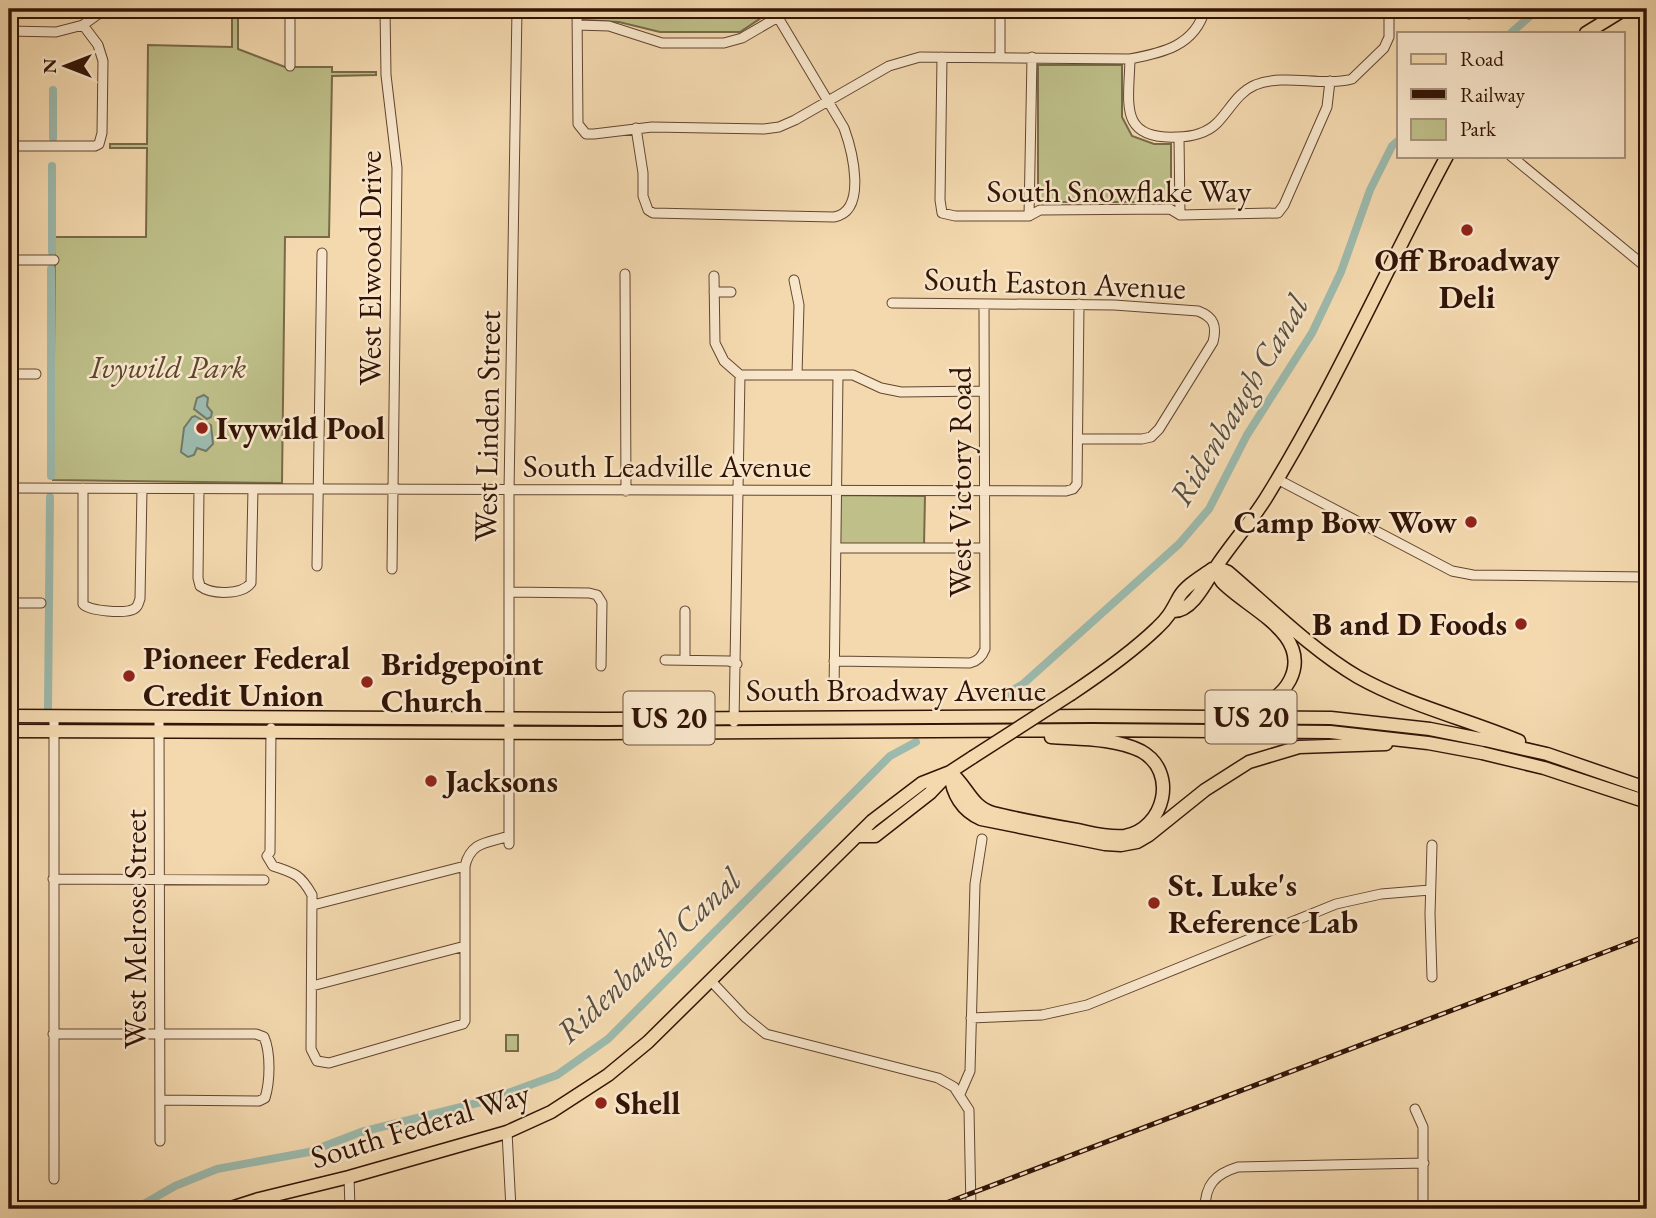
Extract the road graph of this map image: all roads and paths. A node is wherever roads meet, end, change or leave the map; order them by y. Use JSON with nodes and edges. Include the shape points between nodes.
{"nodes":[{"id":1,"x":105,"y":9,"type":"edge"},
{"id":2,"x":290,"y":9,"type":"edge"},
{"id":3,"x":385,"y":9,"type":"edge"},
{"id":4,"x":517,"y":9,"type":"edge"},
{"id":5,"x":577,"y":9,"type":"edge"},
{"id":6,"x":1000,"y":9,"type":"edge"},
{"id":7,"x":1205,"y":9,"type":"edge"},
{"id":8,"x":1389,"y":9,"type":"edge"},
{"id":9,"x":1625,"y":9,"type":"edge"},
{"id":10,"x":776,"y":13,"type":"edge"},
{"id":11,"x":83,"y":25,"type":"junction"},
{"id":12,"x":577,"y":25,"type":"junction"},
{"id":13,"x":9,"y":31,"type":"edge"},
{"id":14,"x":1588,"y":32,"type":"edge"},
{"id":15,"x":942,"y":57,"type":"junction"},
{"id":16,"x":1000,"y":57,"type":"junction"},
{"id":17,"x":1032,"y":57,"type":"junction"},
{"id":18,"x":1129,"y":59,"type":"junction"},
{"id":19,"x":290,"y":65,"type":"dead end"},
{"id":20,"x":1330,"y":81,"type":"junction"},
{"id":21,"x":828,"y":101,"type":"junction"},
{"id":22,"x":636,"y":128,"type":"junction"},
{"id":23,"x":1179,"y":138,"type":"junction"},
{"id":24,"x":9,"y":146,"type":"edge"},
{"id":25,"x":1446,"y":158,"type":"edge"},
{"id":26,"x":1513,"y":158,"type":"edge"},
{"id":27,"x":1180,"y":215,"type":"junction"},
{"id":28,"x":1029,"y":216,"type":"junction"},
{"id":29,"x":322,"y":253,"type":"dead end"},
{"id":30,"x":9,"y":260,"type":"edge"},
{"id":31,"x":54,"y":260,"type":"dead end"},
{"id":32,"x":1647,"y":268,"type":"edge"},
{"id":33,"x":625,"y":274,"type":"dead end"},
{"id":34,"x":714,"y":276,"type":"dead end"},
{"id":35,"x":794,"y":280,"type":"dead end"},
{"id":36,"x":714,"y":292,"type":"junction"},
{"id":37,"x":731,"y":292,"type":"dead end"},
{"id":38,"x":892,"y":303,"type":"dead end"},
{"id":39,"x":984,"y":304,"type":"junction"},
{"id":40,"x":1079,"y":304,"type":"junction"},
{"id":41,"x":9,"y":374,"type":"edge"},
{"id":42,"x":36,"y":374,"type":"dead end"},
{"id":43,"x":797,"y":374,"type":"junction"},
{"id":44,"x":740,"y":375,"type":"junction"},
{"id":45,"x":838,"y":375,"type":"junction"},
{"id":46,"x":984,"y":391,"type":"junction"},
{"id":47,"x":1078,"y":439,"type":"junction"},
{"id":48,"x":1277,"y":479,"type":"junction"},
{"id":49,"x":9,"y":488,"type":"edge"},
{"id":50,"x":83,"y":488,"type":"junction"},
{"id":51,"x":142,"y":489,"type":"junction"},
{"id":52,"x":199,"y":489,"type":"junction"},
{"id":53,"x":253,"y":489,"type":"junction"},
{"id":54,"x":318,"y":489,"type":"junction"},
{"id":55,"x":394,"y":490,"type":"junction"},
{"id":56,"x":509,"y":491,"type":"junction"},
{"id":57,"x":626,"y":491,"type":"junction"},
{"id":58,"x":739,"y":491,"type":"junction"},
{"id":59,"x":836,"y":491,"type":"junction"},
{"id":60,"x":984,"y":491,"type":"junction"},
{"id":61,"x":836,"y":548,"type":"junction"},
{"id":62,"x":984,"y":548,"type":"junction"},
{"id":63,"x":317,"y":566,"type":"dead end"},
{"id":64,"x":1216,"y":567,"type":"junction"},
{"id":65,"x":392,"y":569,"type":"dead end"},
{"id":66,"x":1647,"y":577,"type":"edge"},
{"id":67,"x":509,"y":592,"type":"junction"},
{"id":68,"x":9,"y":603,"type":"edge"},
{"id":69,"x":41,"y":603,"type":"dead end"},
{"id":70,"x":685,"y":611,"type":"dead end"},
{"id":71,"x":665,"y":660,"type":"dead end"},
{"id":72,"x":685,"y":660,"type":"junction"},
{"id":73,"x":834,"y":662,"type":"junction"},
{"id":74,"x":737,"y":664,"type":"junction"},
{"id":75,"x":601,"y":666,"type":"dead end"},
{"id":76,"x":834,"y":693,"type":"dead end"},
{"id":77,"x":9,"y":716,"type":"edge"},
{"id":78,"x":1169,"y":716,"type":"junction"},
{"id":79,"x":54,"y":717,"type":"junction"},
{"id":80,"x":271,"y":717,"type":"junction"},
{"id":81,"x":159,"y":718,"type":"junction"},
{"id":82,"x":508,"y":718,"type":"junction"},
{"id":83,"x":734,"y":724,"type":"junction"},
{"id":84,"x":978,"y":730,"type":"junction"},
{"id":85,"x":9,"y":731,"type":"edge"},
{"id":86,"x":54,"y":731,"type":"junction"},
{"id":87,"x":271,"y":731,"type":"junction"},
{"id":88,"x":159,"y":732,"type":"junction"},
{"id":89,"x":508,"y":732,"type":"junction"},
{"id":90,"x":1428,"y":743,"type":"junction"},
{"id":91,"x":1547,"y":754,"type":"junction"},
{"id":92,"x":950,"y":772,"type":"junction"},
{"id":93,"x":1647,"y":791,"type":"edge"},
{"id":94,"x":1647,"y":802,"type":"edge"},
{"id":95,"x":982,"y":839,"type":"dead end"},
{"id":96,"x":1432,"y":845,"type":"dead end"},
{"id":97,"x":466,"y":866,"type":"junction"},
{"id":98,"x":53,"y":879,"type":"junction"},
{"id":99,"x":160,"y":880,"type":"junction"},
{"id":100,"x":264,"y":880,"type":"dead end"},
{"id":101,"x":1430,"y":890,"type":"junction"},
{"id":102,"x":313,"y":905,"type":"junction"},
{"id":103,"x":465,"y":946,"type":"junction"},
{"id":104,"x":1432,"y":977,"type":"dead end"},
{"id":105,"x":710,"y":981,"type":"junction"},
{"id":106,"x":312,"y":986,"type":"junction"},
{"id":107,"x":971,"y":1018,"type":"junction"},
{"id":108,"x":53,"y":1034,"type":"junction"},
{"id":109,"x":160,"y":1034,"type":"junction"},
{"id":110,"x":960,"y":1094,"type":"junction"},
{"id":111,"x":160,"y":1100,"type":"junction"},
{"id":112,"x":1415,"y":1109,"type":"dead end"},
{"id":113,"x":507,"y":1132,"type":"junction"},
{"id":114,"x":160,"y":1141,"type":"dead end"},
{"id":115,"x":1424,"y":1163,"type":"junction"},
{"id":116,"x":349,"y":1177,"type":"junction"},
{"id":117,"x":54,"y":1179,"type":"dead end"},
{"id":118,"x":228,"y":1209,"type":"edge"},
{"id":119,"x":349,"y":1209,"type":"edge"},
{"id":120,"x":511,"y":1209,"type":"edge"},
{"id":121,"x":971,"y":1209,"type":"edge"},
{"id":122,"x":1206,"y":1209,"type":"edge"},
{"id":123,"x":1423,"y":1209,"type":"edge"}],
"edges":[{"from":1,"to":11,"type":"street"},
{"from":2,"to":19,"type":"street"},
{"from":3,"to":55,"type":"street","name":"West Elwood Drive","via":[[386,75],[397,168]]},
{"from":4,"to":56,"type":"street","name":"West Linden Street"},
{"from":5,"to":12,"type":"street"},
{"from":6,"to":16,"type":"street"},
{"from":7,"to":18,"type":"street","via":[[1184,41],[1163,53]]},
{"from":8,"to":20,"type":"street","via":[[1389,37],[1384,48],[1352,79]]},
{"from":9,"to":14,"type":"main road"},
{"from":10,"to":12,"type":"street","via":[[743,38],[724,43],[662,43],[609,26]]},
{"from":10,"to":21,"type":"street"},
{"from":11,"to":13,"type":"street","via":[[56,32]]},
{"from":11,"to":24,"type":"street","via":[[103,61],[99,144]]},
{"from":12,"to":22,"type":"street","via":[[581,130],[594,134]]},
{"from":15,"to":16,"type":"street"},
{"from":15,"to":21,"type":"street","via":[[889,65]]},
{"from":15,"to":28,"type":"street","name":"South Snowflake Way","via":[[943,213]]},
{"from":16,"to":17,"type":"street"},
{"from":17,"to":18,"type":"street"},
{"from":17,"to":28,"type":"street"},
{"from":18,"to":23,"type":"street","via":[[1132,120],[1139,131],[1153,138]]},
{"from":20,"to":23,"type":"street","via":[[1254,86],[1232,102],[1216,124]]},
{"from":20,"to":27,"type":"street","name":"South Snowflake Way","via":[[1327,107],[1278,213]]},
{"from":21,"to":22,"type":"street","via":[[779,127]]},
{"from":21,"to":22,"type":"street","via":[[844,128],[854,168],[853,203],[847,213],[834,217],[653,213],[643,196]]},
{"from":23,"to":27,"type":"street"},
{"from":25,"to":48,"type":"main road","name":"South Federal Way"},
{"from":26,"to":32,"type":"street"},
{"from":27,"to":28,"type":"street","name":"South Snowflake Way","via":[[1157,209],[1040,210]]},
{"from":29,"to":54,"type":"street"},
{"from":30,"to":31,"type":"street"},
{"from":33,"to":57,"type":"street"},
{"from":34,"to":36,"type":"street"},
{"from":35,"to":43,"type":"street","via":[[799,305]]},
{"from":36,"to":37,"type":"street"},
{"from":36,"to":44,"type":"street","via":[[715,343],[724,361]]},
{"from":38,"to":39,"type":"street","name":"South Easton Avenue"},
{"from":39,"to":40,"type":"street","name":"South Easton Avenue"},
{"from":39,"to":46,"type":"street","name":"West Victory Road"},
{"from":40,"to":47,"type":"street"},
{"from":40,"to":47,"type":"street","name":"South Easton Avenue","via":[[1198,311],[1214,321],[1216,332],[1151,437]]},
{"from":41,"to":42,"type":"street"},
{"from":43,"to":44,"type":"street"},
{"from":43,"to":45,"type":"street"},
{"from":44,"to":58,"type":"street"},
{"from":45,"to":46,"type":"street","via":[[853,375],[901,392]]},
{"from":45,"to":59,"type":"street"},
{"from":46,"to":60,"type":"street","name":"West Victory Road"},
{"from":47,"to":60,"type":"street","name":"South Leadville Avenue","via":[[1073,489]]},
{"from":48,"to":64,"type":"main road","name":"South Federal Way"},
{"from":48,"to":66,"type":"street","via":[[1452,571]]},
{"from":49,"to":50,"type":"street","name":"South Leadville Avenue"},
{"from":50,"to":51,"type":"street","name":"South Leadville Avenue"},
{"from":50,"to":51,"type":"street","via":[[82,599],[86,608],[110,610],[134,609],[140,599]]},
{"from":51,"to":52,"type":"street","name":"South Leadville Avenue"},
{"from":52,"to":53,"type":"street","name":"South Leadville Avenue"},
{"from":52,"to":53,"type":"street","via":[[198,578],[208,591],[239,591],[249,586]]},
{"from":53,"to":54,"type":"street","name":"South Leadville Avenue"},
{"from":54,"to":55,"type":"street","name":"South Leadville Avenue"},
{"from":54,"to":63,"type":"street"},
{"from":55,"to":56,"type":"street","name":"South Leadville Avenue"},
{"from":55,"to":65,"type":"street","name":"West Elwood Drive"},
{"from":56,"to":57,"type":"street","name":"South Leadville Avenue"},
{"from":56,"to":67,"type":"street","name":"West Linden Street"},
{"from":57,"to":58,"type":"street","name":"South Leadville Avenue"},
{"from":58,"to":59,"type":"street","name":"South Leadville Avenue"},
{"from":58,"to":74,"type":"street"},
{"from":59,"to":60,"type":"street","name":"South Leadville Avenue"},
{"from":59,"to":61,"type":"street"},
{"from":60,"to":62,"type":"street","name":"West Victory Road"},
{"from":61,"to":62,"type":"street"},
{"from":61,"to":73,"type":"street"},
{"from":62,"to":73,"type":"street","name":"West Victory Road","via":[[985,649],[979,659],[970,663]]},
{"from":64,"to":78,"type":"main road","via":[[1221,581],[1285,635],[1292,648],[1291,678],[1272,700],[1254,706]]},
{"from":64,"to":91,"type":"main road","via":[[1357,676]]},
{"from":64,"to":92,"type":"main road","name":"South Federal Way","bridge":true,"via":[[1195,581],[1180,596],[1174,611],[1113,665]]},
{"from":67,"to":75,"type":"street","via":[[597,595],[602,603]]},
{"from":67,"to":82,"type":"street","name":"West Linden Street"},
{"from":68,"to":69,"type":"street"},
{"from":70,"to":72,"type":"street"},
{"from":71,"to":72,"type":"street"},
{"from":72,"to":74,"type":"street"},
{"from":73,"to":76,"type":"street"},
{"from":74,"to":83,"type":"street"},
{"from":77,"to":79,"type":"main road","name":"South Broadway Avenue","number":"US 20"},
{"from":78,"to":83,"type":"main road","name":"South Broadway Avenue","number":"US 20"},
{"from":78,"to":91,"type":"main road","name":"South Broadway Avenue","number":"US 20","via":[[1331,718],[1430,729]]},
{"from":79,"to":81,"type":"main road","name":"South Broadway Avenue","number":"US 20"},
{"from":79,"to":86,"type":"street"},
{"from":80,"to":81,"type":"main road","name":"South Broadway Avenue","number":"US 20"},
{"from":80,"to":82,"type":"main road","name":"South Broadway Avenue","number":"US 20"},
{"from":80,"to":87,"type":"street"},
{"from":81,"to":88,"type":"street","name":"West Melrose Street"},
{"from":82,"to":83,"type":"main road","name":"South Broadway Avenue","number":"US 20"},
{"from":82,"to":89,"type":"street","name":"West Linden Street"},
{"from":83,"to":84,"type":"main road","name":"South Broadway Avenue","number":"US 20"},
{"from":83,"to":89,"type":"main road","name":"South Broadway Avenue","number":"US 20"},
{"from":84,"to":90,"type":"main road","name":"South Broadway Avenue","number":"US 20","via":[[1330,732]]},
{"from":84,"to":92,"type":"main road","via":[[1112,743],[1138,750],[1160,772],[1163,798],[1152,822],[1143,829],[1109,836],[985,811]]},
{"from":85,"to":86,"type":"main road","name":"South Broadway Avenue","number":"US 20"},
{"from":86,"to":88,"type":"main road","name":"South Broadway Avenue","number":"US 20"},
{"from":86,"to":98,"type":"street"},
{"from":87,"to":88,"type":"main road","name":"South Broadway Avenue","number":"US 20"},
{"from":87,"to":89,"type":"main road","name":"South Broadway Avenue","number":"US 20"},
{"from":87,"to":102,"type":"street","via":[[267,856],[273,866],[304,880]]},
{"from":88,"to":99,"type":"street","name":"West Melrose Street"},
{"from":89,"to":97,"type":"street","name":"West Linden Street","via":[[509,840],[473,848]]},
{"from":90,"to":92,"type":"main road","via":[[1299,747],[1249,762],[1149,835],[1121,845],[974,816],[956,798]]},
{"from":90,"to":94,"type":"main road","name":"South Broadway Avenue","number":"US 20","via":[[1544,768]]},
{"from":91,"to":93,"type":"main road","name":"South Broadway Avenue","number":"US 20"},
{"from":92,"to":105,"type":"main road","name":"South Federal Way","via":[[922,783],[872,821]]},
{"from":95,"to":107,"type":"street","via":[[975,884]]},
{"from":96,"to":101,"type":"street"},
{"from":97,"to":102,"type":"street"},
{"from":97,"to":103,"type":"street"},
{"from":98,"to":99,"type":"street"},
{"from":98,"to":108,"type":"street"},
{"from":99,"to":100,"type":"street"},
{"from":99,"to":109,"type":"street","name":"West Melrose Street"},
{"from":101,"to":104,"type":"street"},
{"from":101,"to":107,"type":"street","via":[[1336,904],[1087,1005],[1042,1015]]},
{"from":102,"to":106,"type":"street"},
{"from":103,"to":106,"type":"street"},
{"from":103,"to":106,"type":"street","via":[[463,1024],[328,1063],[317,1061],[311,1049]]},
{"from":105,"to":110,"type":"street","via":[[766,1034],[938,1078]]},
{"from":105,"to":113,"type":"main road","name":"South Federal Way","via":[[608,1076],[551,1112]]},
{"from":107,"to":110,"type":"street","via":[[970,1071]]},
{"from":108,"to":109,"type":"street"},
{"from":108,"to":117,"type":"street"},
{"from":109,"to":111,"type":"street","name":"West Melrose Street"},
{"from":109,"to":111,"type":"street","via":[[256,1034],[264,1037],[267,1052],[267,1091],[259,1101]]},
{"from":110,"to":121,"type":"street","via":[[969,1110],[971,1130]]},
{"from":111,"to":114,"type":"street","name":"West Melrose Street"},
{"from":112,"to":115,"type":"street","via":[[1423,1128]]},
{"from":113,"to":116,"type":"main road","name":"South Federal Way"},
{"from":113,"to":120,"type":"street"},
{"from":115,"to":122,"type":"street","via":[[1238,1167],[1216,1177]]},
{"from":115,"to":123,"type":"street"},
{"from":116,"to":118,"type":"main road","name":"South Federal Way"},
{"from":116,"to":119,"type":"street"}]}
